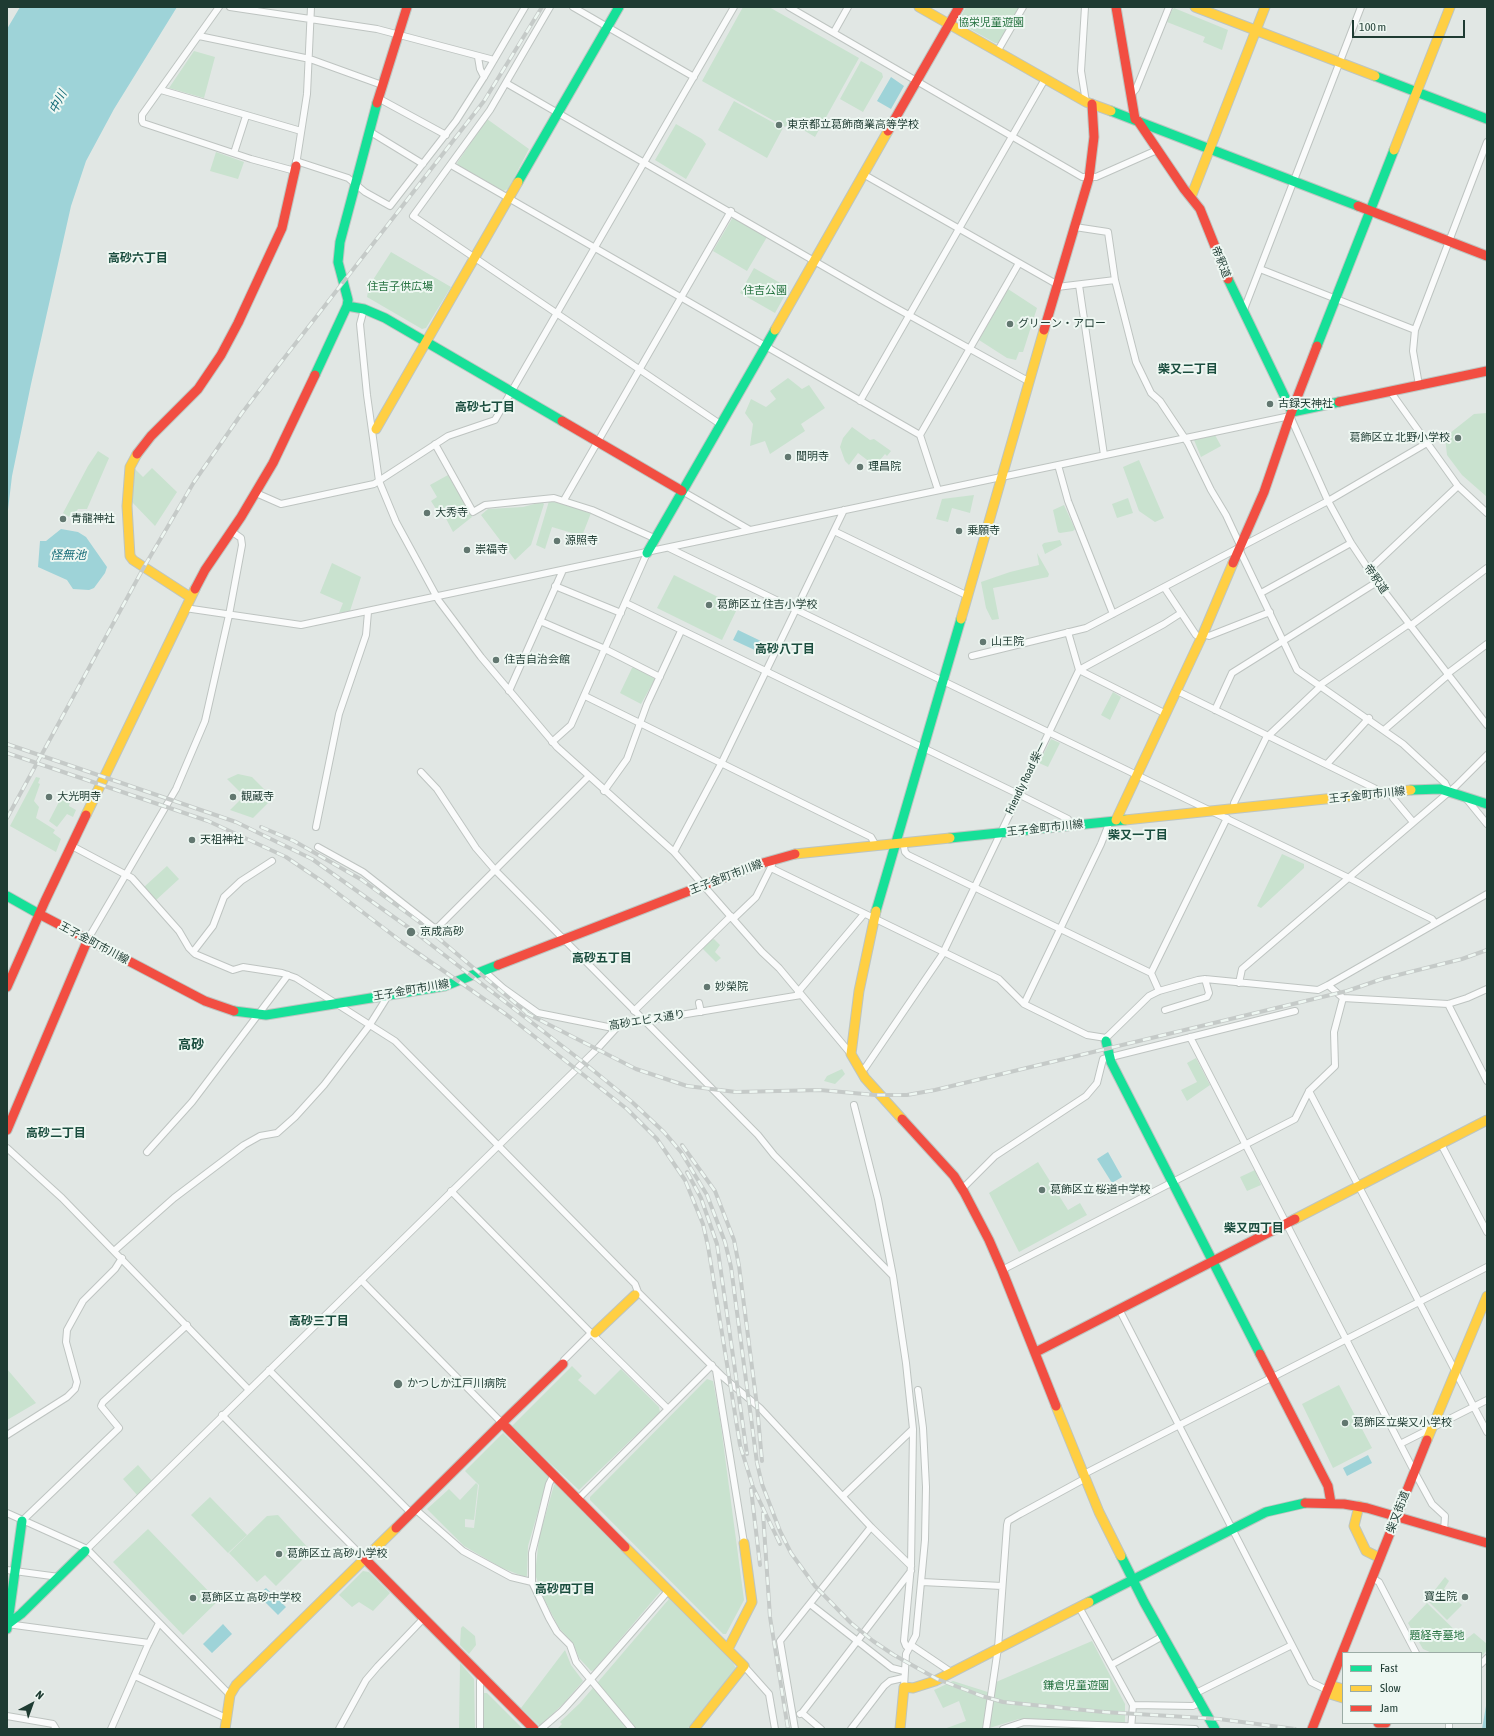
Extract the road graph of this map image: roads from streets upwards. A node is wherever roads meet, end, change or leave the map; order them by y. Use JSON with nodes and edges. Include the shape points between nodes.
{"nodes":[{"id":1,"x":220,"y":7,"type":"edge"},
{"id":2,"x":230,"y":7,"type":"edge"},
{"id":3,"x":311,"y":7,"type":"edge"},
{"id":4,"x":407,"y":7,"type":"edge"},
{"id":5,"x":525,"y":7,"type":"edge"},
{"id":6,"x":550,"y":7,"type":"edge"},
{"id":7,"x":573,"y":7,"type":"edge"},
{"id":8,"x":619,"y":7,"type":"edge"},
{"id":9,"x":734,"y":7,"type":"edge"},
{"id":10,"x":789,"y":7,"type":"edge"},
{"id":11,"x":848,"y":7,"type":"edge"},
{"id":12,"x":919,"y":7,"type":"edge"},
{"id":13,"x":959,"y":7,"type":"edge"},
{"id":14,"x":1023,"y":7,"type":"edge"},
{"id":15,"x":1085,"y":7,"type":"edge"},
{"id":16,"x":1116,"y":7,"type":"edge"},
{"id":17,"x":1169,"y":7,"type":"edge"},
{"id":18,"x":1196,"y":7,"type":"edge"},
{"id":19,"x":1265,"y":7,"type":"edge"},
{"id":20,"x":1361,"y":7,"type":"edge"},
{"id":21,"x":1450,"y":7,"type":"edge"},
{"id":22,"x":310,"y":19,"type":"junction"},
{"id":23,"x":949,"y":25,"type":"junction"},
{"id":24,"x":608,"y":27,"type":"junction"},
{"id":25,"x":1256,"y":30,"type":"junction"},
{"id":26,"x":834,"y":32,"type":"junction"},
{"id":27,"x":398,"y":34,"type":"junction"},
{"id":28,"x":199,"y":36,"type":"junction"},
{"id":29,"x":997,"y":52,"type":"junction"},
{"id":30,"x":478,"y":57,"type":"junction"},
{"id":31,"x":310,"y":59,"type":"junction"},
{"id":32,"x":494,"y":60,"type":"junction"},
{"id":33,"x":1340,"y":62,"type":"junction"},
{"id":34,"x":694,"y":76,"type":"junction"},
{"id":35,"x":484,"y":77,"type":"junction"},
{"id":36,"x":1045,"y":79,"type":"junction"},
{"id":37,"x":917,"y":81,"type":"junction"},
{"id":38,"x":506,"y":83,"type":"junction"},
{"id":39,"x":382,"y":86,"type":"junction"},
{"id":40,"x":161,"y":90,"type":"junction"},
{"id":41,"x":1417,"y":92,"type":"junction"},
{"id":42,"x":1130,"y":96,"type":"junction"},
{"id":43,"x":378,"y":98,"type":"junction"},
{"id":44,"x":1089,"y":103,"type":"junction"},
{"id":45,"x":559,"y":112,"type":"junction"},
{"id":46,"x":246,"y":116,"type":"junction"},
{"id":47,"x":1137,"y":120,"type":"junction"},
{"id":48,"x":1487,"y":120,"type":"edge"},
{"id":49,"x":301,"y":131,"type":"junction"},
{"id":50,"x":369,"y":131,"type":"junction"},
{"id":51,"x":446,"y":135,"type":"junction"},
{"id":52,"x":1013,"y":136,"type":"junction"},
{"id":53,"x":1487,"y":142,"type":"edge"},
{"id":54,"x":1210,"y":148,"type":"junction"},
{"id":55,"x":1157,"y":150,"type":"junction"},
{"id":56,"x":234,"y":154,"type":"junction"},
{"id":57,"x":645,"y":162,"type":"junction"},
{"id":58,"x":423,"y":164,"type":"junction"},
{"id":59,"x":451,"y":165,"type":"junction"},
{"id":60,"x":296,"y":166,"type":"junction"},
{"id":61,"x":863,"y":174,"type":"junction"},
{"id":62,"x":1089,"y":178,"type":"junction"},
{"id":63,"x":1294,"y":182,"type":"junction"},
{"id":64,"x":355,"y":183,"type":"junction"},
{"id":65,"x":1191,"y":198,"type":"junction"},
{"id":66,"x":510,"y":199,"type":"junction"},
{"id":67,"x":1370,"y":210,"type":"junction"},
{"id":68,"x":731,"y":211,"type":"junction"},
{"id":69,"x":1075,"y":227,"type":"junction"},
{"id":70,"x":959,"y":229,"type":"junction"},
{"id":71,"x":1449,"y":241,"type":"junction"},
{"id":72,"x":596,"y":248,"type":"junction"},
{"id":73,"x":1487,"y":256,"type":"edge"},
{"id":74,"x":475,"y":258,"type":"junction"},
{"id":75,"x":814,"y":260,"type":"junction"},
{"id":76,"x":1018,"y":263,"type":"junction"},
{"id":77,"x":1260,"y":269,"type":"junction"},
{"id":78,"x":1115,"y":280,"type":"junction"},
{"id":79,"x":1079,"y":285,"type":"junction"},
{"id":80,"x":1058,"y":286,"type":"junction"},
{"id":81,"x":681,"y":297,"type":"junction"},
{"id":82,"x":1336,"y":298,"type":"junction"},
{"id":83,"x":347,"y":306,"type":"junction"},
{"id":84,"x":364,"y":309,"type":"junction"},
{"id":85,"x":1243,"y":312,"type":"junction"},
{"id":86,"x":558,"y":313,"type":"junction"},
{"id":87,"x":910,"y":316,"type":"junction"},
{"id":88,"x":1415,"y":330,"type":"junction"},
{"id":89,"x":426,"y":342,"type":"junction"},
{"id":90,"x":764,"y":345,"type":"junction"},
{"id":91,"x":969,"y":349,"type":"junction"},
{"id":92,"x":640,"y":369,"type":"junction"},
{"id":93,"x":1487,"y":371,"type":"edge"},
{"id":94,"x":1028,"y":381,"type":"junction"},
{"id":95,"x":1419,"y":385,"type":"junction"},
{"id":96,"x":1390,"y":391,"type":"junction"},
{"id":97,"x":512,"y":392,"type":"junction"},
{"id":98,"x":860,"y":401,"type":"junction"},
{"id":99,"x":1291,"y":414,"type":"junction"},
{"id":100,"x":720,"y":424,"type":"junction"},
{"id":101,"x":374,"y":433,"type":"junction"},
{"id":102,"x":920,"y":435,"type":"junction"},
{"id":103,"x":1184,"y":438,"type":"junction"},
{"id":104,"x":599,"y":442,"type":"junction"},
{"id":105,"x":435,"y":444,"type":"junction"},
{"id":106,"x":1427,"y":444,"type":"junction"},
{"id":107,"x":1104,"y":455,"type":"junction"},
{"id":108,"x":1058,"y":465,"type":"junction"},
{"id":109,"x":1002,"y":477,"type":"junction"},
{"id":110,"x":379,"y":481,"type":"junction"},
{"id":111,"x":1458,"y":486,"type":"junction"},
{"id":112,"x":938,"y":490,"type":"junction"},
{"id":113,"x":682,"y":491,"type":"junction"},
{"id":114,"x":256,"y":493,"type":"junction"},
{"id":115,"x":564,"y":500,"type":"junction"},
{"id":116,"x":1328,"y":501,"type":"junction"},
{"id":117,"x":844,"y":510,"type":"junction"},
{"id":118,"x":1487,"y":513,"type":"edge"},
{"id":119,"x":750,"y":530,"type":"junction"},
{"id":120,"x":232,"y":531,"type":"junction"},
{"id":121,"x":834,"y":531,"type":"junction"},
{"id":122,"x":654,"y":538,"type":"junction"},
{"id":123,"x":1351,"y":544,"type":"junction"},
{"id":124,"x":1240,"y":547,"type":"junction"},
{"id":125,"x":669,"y":548,"type":"junction"},
{"id":126,"x":648,"y":552,"type":"junction"},
{"id":127,"x":1487,"y":568,"type":"edge"},
{"id":128,"x":562,"y":570,"type":"junction"},
{"id":129,"x":1369,"y":570,"type":"junction"},
{"id":130,"x":1377,"y":582,"type":"junction"},
{"id":131,"x":555,"y":586,"type":"junction"},
{"id":132,"x":1164,"y":587,"type":"junction"},
{"id":133,"x":1261,"y":593,"type":"junction"},
{"id":134,"x":436,"y":596,"type":"junction"},
{"id":135,"x":968,"y":596,"type":"junction"},
{"id":136,"x":190,"y":597,"type":"junction"},
{"id":137,"x":626,"y":603,"type":"junction"},
{"id":138,"x":185,"y":608,"type":"junction"},
{"id":139,"x":795,"y":609,"type":"junction"},
{"id":140,"x":368,"y":612,"type":"junction"},
{"id":141,"x":1270,"y":612,"type":"junction"},
{"id":142,"x":621,"y":613,"type":"junction"},
{"id":143,"x":1181,"y":613,"type":"junction"},
{"id":144,"x":1113,"y":614,"type":"junction"},
{"id":145,"x":229,"y":615,"type":"junction"},
{"id":146,"x":540,"y":621,"type":"junction"},
{"id":147,"x":1410,"y":625,"type":"junction"},
{"id":148,"x":682,"y":631,"type":"junction"},
{"id":149,"x":1068,"y":632,"type":"junction"},
{"id":150,"x":1202,"y":636,"type":"junction"},
{"id":151,"x":1283,"y":642,"type":"junction"},
{"id":152,"x":1487,"y":644,"type":"edge"},
{"id":153,"x":605,"y":649,"type":"junction"},
{"id":154,"x":972,"y":656,"type":"dead end"},
{"id":155,"x":1079,"y":670,"type":"junction"},
{"id":156,"x":765,"y":671,"type":"junction"},
{"id":157,"x":1448,"y":675,"type":"junction"},
{"id":158,"x":660,"y":677,"type":"junction"},
{"id":159,"x":943,"y":680,"type":"junction"},
{"id":160,"x":1320,"y":686,"type":"junction"},
{"id":161,"x":509,"y":691,"type":"junction"},
{"id":162,"x":1177,"y":691,"type":"junction"},
{"id":163,"x":584,"y":696,"type":"junction"},
{"id":164,"x":1215,"y":710,"type":"junction"},
{"id":165,"x":1166,"y":714,"type":"junction"},
{"id":166,"x":1369,"y":718,"type":"junction"},
{"id":167,"x":640,"y":724,"type":"junction"},
{"id":168,"x":1487,"y":726,"type":"edge"},
{"id":169,"x":1384,"y":730,"type":"junction"},
{"id":170,"x":1049,"y":732,"type":"junction"},
{"id":171,"x":1268,"y":735,"type":"junction"},
{"id":172,"x":552,"y":742,"type":"junction"},
{"id":173,"x":923,"y":749,"type":"junction"},
{"id":174,"x":1487,"y":755,"type":"edge"},
{"id":175,"x":721,"y":764,"type":"junction"},
{"id":176,"x":1327,"y":764,"type":"junction"},
{"id":177,"x":421,"y":772,"type":"dead end"},
{"id":178,"x":1137,"y":775,"type":"junction"},
{"id":179,"x":588,"y":777,"type":"junction"},
{"id":180,"x":604,"y":791,"type":"junction"},
{"id":181,"x":1450,"y":791,"type":"junction"},
{"id":182,"x":1392,"y":793,"type":"junction"},
{"id":183,"x":1018,"y":794,"type":"junction"},
{"id":184,"x":1382,"y":794,"type":"junction"},
{"id":185,"x":1465,"y":797,"type":"junction"},
{"id":186,"x":1487,"y":804,"type":"edge"},
{"id":187,"x":1234,"y":808,"type":"junction"},
{"id":188,"x":1211,"y":810,"type":"junction"},
{"id":189,"x":1227,"y":818,"type":"junction"},
{"id":190,"x":1113,"y":820,"type":"junction"},
{"id":191,"x":1413,"y":822,"type":"junction"},
{"id":192,"x":1487,"y":824,"type":"edge"},
{"id":193,"x":1069,"y":825,"type":"junction"},
{"id":194,"x":316,"y":827,"type":"dead end"},
{"id":195,"x":1000,"y":832,"type":"junction"},
{"id":196,"x":899,"y":842,"type":"junction"},
{"id":197,"x":875,"y":844,"type":"junction"},
{"id":198,"x":72,"y":846,"type":"junction"},
{"id":199,"x":318,"y":847,"type":"dead end"},
{"id":200,"x":674,"y":852,"type":"junction"},
{"id":201,"x":272,"y":861,"type":"dead end"},
{"id":202,"x":771,"y":864,"type":"junction"},
{"id":203,"x":495,"y":870,"type":"junction"},
{"id":204,"x":126,"y":874,"type":"junction"},
{"id":205,"x":1349,"y":878,"type":"junction"},
{"id":206,"x":704,"y":885,"type":"junction"},
{"id":207,"x":974,"y":887,"type":"junction"},
{"id":208,"x":1487,"y":894,"type":"edge"},
{"id":209,"x":7,"y":896,"type":"edge"},
{"id":210,"x":39,"y":914,"type":"junction"},
{"id":211,"x":864,"y":914,"type":"junction"},
{"id":212,"x":732,"y":917,"type":"junction"},
{"id":213,"x":873,"y":919,"type":"junction"},
{"id":214,"x":1435,"y":924,"type":"junction"},
{"id":215,"x":1060,"y":929,"type":"junction"},
{"id":216,"x":88,"y":939,"type":"junction"},
{"id":217,"x":563,"y":940,"type":"junction"},
{"id":218,"x":193,"y":952,"type":"junction"},
{"id":219,"x":942,"y":953,"type":"junction"},
{"id":220,"x":484,"y":971,"type":"junction"},
{"id":221,"x":1151,"y":973,"type":"junction"},
{"id":222,"x":288,"y":975,"type":"junction"},
{"id":223,"x":1205,"y":979,"type":"junction"},
{"id":224,"x":1240,"y":983,"type":"junction"},
{"id":225,"x":1328,"y":985,"type":"junction"},
{"id":226,"x":7,"y":987,"type":"edge"},
{"id":227,"x":1487,"y":989,"type":"edge"},
{"id":228,"x":1158,"y":991,"type":"junction"},
{"id":229,"x":386,"y":994,"type":"junction"},
{"id":230,"x":799,"y":994,"type":"junction"},
{"id":231,"x":1343,"y":998,"type":"junction"},
{"id":232,"x":336,"y":1003,"type":"junction"},
{"id":233,"x":699,"y":1003,"type":"dead end"},
{"id":234,"x":1024,"y":1004,"type":"junction"},
{"id":235,"x":1448,"y":1004,"type":"junction"},
{"id":236,"x":1165,"y":1010,"type":"dead end"},
{"id":237,"x":634,"y":1011,"type":"junction"},
{"id":238,"x":1296,"y":1011,"type":"dead end"},
{"id":239,"x":701,"y":1012,"type":"junction"},
{"id":240,"x":258,"y":1014,"type":"junction"},
{"id":241,"x":644,"y":1020,"type":"junction"},
{"id":242,"x":370,"y":1024,"type":"junction"},
{"id":243,"x":619,"y":1025,"type":"junction"},
{"id":244,"x":1190,"y":1037,"type":"junction"},
{"id":245,"x":1106,"y":1039,"type":"junction"},
{"id":246,"x":852,"y":1054,"type":"junction"},
{"id":247,"x":1110,"y":1057,"type":"junction"},
{"id":248,"x":861,"y":1072,"type":"junction"},
{"id":249,"x":1487,"y":1081,"type":"edge"},
{"id":250,"x":1309,"y":1091,"type":"junction"},
{"id":251,"x":854,"y":1105,"type":"dead end"},
{"id":252,"x":1487,"y":1120,"type":"edge"},
{"id":253,"x":7,"y":1130,"type":"edge"},
{"id":254,"x":1441,"y":1144,"type":"junction"},
{"id":255,"x":498,"y":1145,"type":"junction"},
{"id":256,"x":1245,"y":1145,"type":"junction"},
{"id":257,"x":7,"y":1148,"type":"edge"},
{"id":258,"x":147,"y":1152,"type":"dead end"},
{"id":259,"x":1172,"y":1182,"type":"junction"},
{"id":260,"x":1360,"y":1185,"type":"junction"},
{"id":261,"x":962,"y":1188,"type":"junction"},
{"id":262,"x":451,"y":1191,"type":"junction"},
{"id":263,"x":1287,"y":1222,"type":"junction"},
{"id":264,"x":1487,"y":1232,"type":"edge"},
{"id":265,"x":114,"y":1251,"type":"junction"},
{"id":266,"x":122,"y":1258,"type":"junction"},
{"id":267,"x":1213,"y":1261,"type":"junction"},
{"id":268,"x":1487,"y":1267,"type":"edge"},
{"id":269,"x":1002,"y":1270,"type":"junction"},
{"id":270,"x":893,"y":1276,"type":"junction"},
{"id":271,"x":361,"y":1280,"type":"junction"},
{"id":272,"x":637,"y":1293,"type":"junction"},
{"id":273,"x":1487,"y":1296,"type":"edge"},
{"id":274,"x":1420,"y":1302,"type":"junction"},
{"id":275,"x":1119,"y":1309,"type":"junction"},
{"id":276,"x":187,"y":1326,"type":"junction"},
{"id":277,"x":593,"y":1334,"type":"junction"},
{"id":278,"x":1346,"y":1339,"type":"junction"},
{"id":279,"x":1036,"y":1352,"type":"junction"},
{"id":280,"x":563,"y":1364,"type":"joint"},
{"id":281,"x":714,"y":1367,"type":"junction"},
{"id":282,"x":269,"y":1370,"type":"junction"},
{"id":283,"x":1455,"y":1370,"type":"junction"},
{"id":284,"x":1273,"y":1377,"type":"junction"},
{"id":285,"x":249,"y":1390,"type":"junction"},
{"id":286,"x":918,"y":1390,"type":"dead end"},
{"id":287,"x":1487,"y":1400,"type":"edge"},
{"id":288,"x":1474,"y":1407,"type":"junction"},
{"id":289,"x":668,"y":1409,"type":"junction"},
{"id":290,"x":222,"y":1415,"type":"junction"},
{"id":291,"x":502,"y":1423,"type":"junction"},
{"id":292,"x":1179,"y":1426,"type":"junction"},
{"id":293,"x":1431,"y":1428,"type":"junction"},
{"id":294,"x":913,"y":1429,"type":"junction"},
{"id":295,"x":1487,"y":1432,"type":"edge"},
{"id":296,"x":7,"y":1435,"type":"edge"},
{"id":297,"x":1400,"y":1444,"type":"junction"},
{"id":298,"x":1414,"y":1471,"type":"junction"},
{"id":299,"x":554,"y":1474,"type":"junction"},
{"id":300,"x":1085,"y":1476,"type":"junction"},
{"id":301,"x":843,"y":1496,"type":"junction"},
{"id":302,"x":578,"y":1499,"type":"junction"},
{"id":303,"x":1331,"y":1503,"type":"junction"},
{"id":304,"x":1359,"y":1506,"type":"junction"},
{"id":305,"x":413,"y":1511,"type":"junction"},
{"id":306,"x":7,"y":1513,"type":"edge"},
{"id":307,"x":1397,"y":1517,"type":"junction"},
{"id":308,"x":23,"y":1521,"type":"junction"},
{"id":309,"x":871,"y":1527,"type":"junction"},
{"id":310,"x":1232,"y":1529,"type":"junction"},
{"id":311,"x":1444,"y":1531,"type":"junction"},
{"id":312,"x":744,"y":1543,"type":"joint"},
{"id":313,"x":1487,"y":1543,"type":"edge"},
{"id":314,"x":86,"y":1550,"type":"junction"},
{"id":315,"x":1380,"y":1558,"type":"junction"},
{"id":316,"x":365,"y":1559,"type":"junction"},
{"id":317,"x":911,"y":1568,"type":"junction"},
{"id":318,"x":11,"y":1571,"type":"edge"},
{"id":319,"x":59,"y":1578,"type":"junction"},
{"id":320,"x":1133,"y":1578,"type":"junction"},
{"id":321,"x":1372,"y":1578,"type":"junction"},
{"id":322,"x":532,"y":1582,"type":"junction"},
{"id":323,"x":922,"y":1582,"type":"junction"},
{"id":324,"x":1002,"y":1586,"type":"junction"},
{"id":325,"x":669,"y":1590,"type":"junction"},
{"id":326,"x":810,"y":1604,"type":"junction"},
{"id":327,"x":1079,"y":1607,"type":"junction"},
{"id":328,"x":424,"y":1618,"type":"junction"},
{"id":329,"x":159,"y":1623,"type":"junction"},
{"id":330,"x":7,"y":1626,"type":"edge"},
{"id":331,"x":1163,"y":1636,"type":"junction"},
{"id":332,"x":856,"y":1641,"type":"junction"},
{"id":333,"x":149,"y":1643,"type":"junction"},
{"id":334,"x":1292,"y":1645,"type":"junction"},
{"id":335,"x":910,"y":1647,"type":"junction"},
{"id":336,"x":998,"y":1648,"type":"junction"},
{"id":337,"x":728,"y":1649,"type":"junction"},
{"id":338,"x":1342,"y":1652,"type":"edge"},
{"id":339,"x":1415,"y":1652,"type":"edge"},
{"id":340,"x":1342,"y":1653,"type":"edge"},
{"id":341,"x":1111,"y":1665,"type":"junction"},
{"id":342,"x":744,"y":1666,"type":"junction"},
{"id":343,"x":904,"y":1671,"type":"junction"},
{"id":344,"x":952,"y":1672,"type":"junction"},
{"id":345,"x":135,"y":1676,"type":"junction"},
{"id":346,"x":483,"y":1678,"type":"junction"},
{"id":347,"x":590,"y":1679,"type":"junction"},
{"id":348,"x":904,"y":1683,"type":"junction"},
{"id":349,"x":1342,"y":1689,"type":"edge"},
{"id":350,"x":1327,"y":1690,"type":"junction"},
{"id":351,"x":1194,"y":1694,"type":"junction"},
{"id":352,"x":230,"y":1696,"type":"junction"},
{"id":353,"x":1342,"y":1698,"type":"edge"},
{"id":354,"x":1199,"y":1702,"type":"junction"},
{"id":355,"x":1133,"y":1705,"type":"junction"},
{"id":356,"x":802,"y":1713,"type":"junction"},
{"id":357,"x":7,"y":1716,"type":"edge"},
{"id":358,"x":793,"y":1717,"type":"junction"},
{"id":359,"x":226,"y":1718,"type":"junction"},
{"id":360,"x":1060,"y":1726,"type":"edge"},
{"id":361,"x":1132,"y":1728,"type":"edge"},
{"id":362,"x":1212,"y":1728,"type":"edge"},
{"id":363,"x":56,"y":1729,"type":"edge"},
{"id":364,"x":111,"y":1729,"type":"edge"},
{"id":365,"x":225,"y":1729,"type":"edge"},
{"id":366,"x":339,"y":1729,"type":"edge"},
{"id":367,"x":480,"y":1729,"type":"edge"},
{"id":368,"x":534,"y":1729,"type":"edge"},
{"id":369,"x":541,"y":1729,"type":"edge"},
{"id":370,"x":632,"y":1729,"type":"edge"},
{"id":371,"x":694,"y":1729,"type":"edge"},
{"id":372,"x":775,"y":1729,"type":"edge"},
{"id":373,"x":795,"y":1729,"type":"edge"},
{"id":374,"x":821,"y":1729,"type":"edge"},
{"id":375,"x":851,"y":1729,"type":"edge"},
{"id":376,"x":900,"y":1729,"type":"edge"},
{"id":377,"x":986,"y":1729,"type":"edge"},
{"id":378,"x":1003,"y":1729,"type":"edge"},
{"id":379,"x":1195,"y":1729,"type":"edge"},
{"id":380,"x":1312,"y":1729,"type":"edge"}],
"edges":[{"from":1,"to":28,"type":"street"},
{"from":2,"to":22,"type":"street"},
{"from":3,"to":22,"type":"street"},
{"from":4,"to":27,"type":"street"},
{"from":5,"to":32,"type":"street"},
{"from":6,"to":38,"type":"street"},
{"from":7,"to":24,"type":"street"},
{"from":8,"to":24,"type":"street"},
{"from":9,"to":34,"type":"street"},
{"from":10,"to":26,"type":"street"},
{"from":11,"to":26,"type":"street"},
{"from":12,"to":23,"type":"street"},
{"from":13,"to":23,"type":"street"},
{"from":14,"to":29,"type":"street"},
{"from":15,"to":44,"type":"street","via":[[1081,71]]},
{"from":16,"to":42,"type":"street","name":"帝釈道"},
{"from":17,"to":42,"type":"street","via":[[1136,89]]},
{"from":18,"to":25,"type":"street"},
{"from":19,"to":25,"type":"street"},
{"from":20,"to":33,"type":"street"},
{"from":21,"to":41,"type":"street"},
{"from":22,"to":27,"type":"street"},
{"from":22,"to":31,"type":"street"},
{"from":23,"to":29,"type":"street"},
{"from":23,"to":37,"type":"street"},
{"from":24,"to":34,"type":"street"},
{"from":24,"to":45,"type":"street"},
{"from":25,"to":33,"type":"street"},
{"from":25,"to":54,"type":"street"},
{"from":26,"to":37,"type":"street"},
{"from":27,"to":30,"type":"street"},
{"from":27,"to":39,"type":"street"},
{"from":28,"to":31,"type":"street"},
{"from":28,"to":40,"type":"street"},
{"from":29,"to":36,"type":"street"},
{"from":30,"to":32,"type":"street"},
{"from":30,"to":35,"type":"street"},
{"from":31,"to":39,"type":"street"},
{"from":31,"to":49,"type":"street"},
{"from":32,"to":35,"type":"street"},
{"from":33,"to":41,"type":"street"},
{"from":33,"to":63,"type":"street"},
{"from":34,"to":57,"type":"street"},
{"from":35,"to":51,"type":"street"},
{"from":36,"to":44,"type":"street"},
{"from":36,"to":52,"type":"street"},
{"from":37,"to":52,"type":"street"},
{"from":37,"to":61,"type":"street"},
{"from":38,"to":45,"type":"street"},
{"from":38,"to":59,"type":"street"},
{"from":39,"to":43,"type":"street"},
{"from":40,"to":46,"type":"street"},
{"from":40,"to":56,"type":"street","via":[[142,115],[143,123]]},
{"from":41,"to":48,"type":"street"},
{"from":41,"to":67,"type":"street"},
{"from":42,"to":47,"type":"street","name":"帝釈道"},
{"from":43,"to":50,"type":"street"},
{"from":43,"to":51,"type":"street"},
{"from":44,"to":47,"type":"street"},
{"from":44,"to":62,"type":"street","via":[[1094,137]]},
{"from":45,"to":57,"type":"street"},
{"from":45,"to":66,"type":"street"},
{"from":46,"to":49,"type":"street"},
{"from":46,"to":56,"type":"street"},
{"from":47,"to":54,"type":"street"},
{"from":47,"to":55,"type":"street","name":"帝釈道"},
{"from":49,"to":60,"type":"street"},
{"from":50,"to":58,"type":"street"},
{"from":50,"to":64,"type":"street"},
{"from":51,"to":58,"type":"street"},
{"from":52,"to":62,"type":"street"},
{"from":52,"to":70,"type":"street"},
{"from":53,"to":71,"type":"street"},
{"from":54,"to":63,"type":"street"},
{"from":54,"to":65,"type":"street"},
{"from":55,"to":62,"type":"street"},
{"from":55,"to":65,"type":"street","name":"帝釈道"},
{"from":56,"to":60,"type":"street"},
{"from":57,"to":68,"type":"street"},
{"from":57,"to":72,"type":"street"},
{"from":58,"to":64,"type":"street","via":[[390,206],[365,192]]},
{"from":59,"to":66,"type":"street"},
{"from":59,"to":74,"type":"street","via":[[413,216]]},
{"from":60,"to":64,"type":"street","via":[[348,178]]},
{"from":60,"to":136,"type":"street","via":[[282,228],[221,355],[198,389],[151,436],[135,456],[130,467],[127,506],[130,556]]},
{"from":61,"to":70,"type":"street"},
{"from":61,"to":75,"type":"street"},
{"from":62,"to":69,"type":"street"},
{"from":63,"to":67,"type":"street"},
{"from":63,"to":77,"type":"street"},
{"from":64,"to":83,"type":"street","via":[[338,254],[339,270],[348,300]]},
{"from":65,"to":85,"type":"street","name":"帝釈道","via":[[1200,209],[1223,270]]},
{"from":66,"to":72,"type":"street"},
{"from":66,"to":74,"type":"street"},
{"from":67,"to":71,"type":"street"},
{"from":67,"to":82,"type":"street"},
{"from":68,"to":75,"type":"street"},
{"from":68,"to":81,"type":"street"},
{"from":69,"to":78,"type":"street","via":[[1108,232]]},
{"from":69,"to":80,"type":"street"},
{"from":70,"to":76,"type":"street"},
{"from":70,"to":87,"type":"street"},
{"from":71,"to":73,"type":"street"},
{"from":71,"to":88,"type":"street"},
{"from":72,"to":81,"type":"street"},
{"from":72,"to":86,"type":"street"},
{"from":74,"to":86,"type":"street"},
{"from":74,"to":89,"type":"street"},
{"from":75,"to":87,"type":"street"},
{"from":75,"to":90,"type":"street"},
{"from":76,"to":80,"type":"street"},
{"from":76,"to":91,"type":"street"},
{"from":77,"to":82,"type":"street"},
{"from":77,"to":85,"type":"street"},
{"from":78,"to":79,"type":"street"},
{"from":78,"to":103,"type":"street","via":[[1136,362],[1151,394],[1160,401]]},
{"from":79,"to":80,"type":"street"},
{"from":79,"to":107,"type":"street"},
{"from":80,"to":94,"type":"street"},
{"from":81,"to":90,"type":"street"},
{"from":81,"to":92,"type":"street"},
{"from":82,"to":88,"type":"street"},
{"from":82,"to":99,"type":"street"},
{"from":83,"to":84,"type":"street"},
{"from":83,"to":114,"type":"street"},
{"from":84,"to":89,"type":"street","via":[[386,318]]},
{"from":84,"to":101,"type":"street","via":[[360,324]]},
{"from":85,"to":99,"type":"street","name":"帝釈道"},
{"from":86,"to":92,"type":"street"},
{"from":86,"to":97,"type":"street"},
{"from":87,"to":91,"type":"street"},
{"from":87,"to":98,"type":"street"},
{"from":88,"to":95,"type":"street","via":[[1413,351]]},
{"from":89,"to":97,"type":"street"},
{"from":89,"to":101,"type":"street"},
{"from":90,"to":98,"type":"street"},
{"from":90,"to":100,"type":"street"},
{"from":91,"to":94,"type":"street"},
{"from":91,"to":102,"type":"street"},
{"from":92,"to":100,"type":"street"},
{"from":92,"to":104,"type":"street"},
{"from":93,"to":95,"type":"street"},
{"from":94,"to":109,"type":"street"},
{"from":95,"to":96,"type":"street"},
{"from":96,"to":99,"type":"street"},
{"from":96,"to":106,"type":"street"},
{"from":97,"to":104,"type":"street"},
{"from":97,"to":105,"type":"street","via":[[495,420],[448,436]]},
{"from":98,"to":102,"type":"street"},
{"from":99,"to":103,"type":"street"},
{"from":99,"to":116,"type":"street","name":"帝釈道"},
{"from":99,"to":124,"type":"street","via":[[1264,492]]},
{"from":100,"to":113,"type":"street"},
{"from":101,"to":110,"type":"street"},
{"from":102,"to":112,"type":"street"},
{"from":103,"to":107,"type":"street"},
{"from":103,"to":124,"type":"street","via":[[1226,515]]},
{"from":104,"to":113,"type":"street"},
{"from":104,"to":115,"type":"street"},
{"from":105,"to":110,"type":"street"},
{"from":105,"to":115,"type":"street","via":[[473,512],[485,505],[547,497]]},
{"from":106,"to":111,"type":"street"},
{"from":106,"to":116,"type":"street"},
{"from":107,"to":108,"type":"street"},
{"from":108,"to":109,"type":"street"},
{"from":108,"to":144,"type":"street","via":[[1068,500]]},
{"from":109,"to":112,"type":"street"},
{"from":109,"to":135,"type":"street"},
{"from":110,"to":114,"type":"street","via":[[281,504]]},
{"from":110,"to":134,"type":"street","via":[[396,522]]},
{"from":111,"to":118,"type":"street"},
{"from":111,"to":129,"type":"street"},
{"from":112,"to":117,"type":"street"},
{"from":113,"to":119,"type":"street"},
{"from":113,"to":122,"type":"street"},
{"from":114,"to":120,"type":"street"},
{"from":115,"to":122,"type":"street"},
{"from":116,"to":123,"type":"street","name":"帝釈道"},
{"from":116,"to":124,"type":"street"},
{"from":117,"to":119,"type":"street"},
{"from":117,"to":121,"type":"street"},
{"from":119,"to":125,"type":"street"},
{"from":120,"to":136,"type":"street"},
{"from":120,"to":145,"type":"street","via":[[242,542]]},
{"from":121,"to":135,"type":"street"},
{"from":121,"to":139,"type":"street"},
{"from":122,"to":126,"type":"street"},
{"from":123,"to":129,"type":"street","name":"帝釈道"},
{"from":123,"to":133,"type":"street"},
{"from":124,"to":132,"type":"street"},
{"from":124,"to":133,"type":"street"},
{"from":124,"to":150,"type":"street"},
{"from":125,"to":126,"type":"street"},
{"from":125,"to":139,"type":"street"},
{"from":126,"to":128,"type":"street"},
{"from":126,"to":137,"type":"street"},
{"from":127,"to":147,"type":"street"},
{"from":128,"to":131,"type":"street"},
{"from":128,"to":134,"type":"street"},
{"from":129,"to":130,"type":"street","name":"帝釈道"},
{"from":130,"to":147,"type":"street","name":"帝釈道"},
{"from":130,"to":151,"type":"street"},
{"from":131,"to":142,"type":"street"},
{"from":131,"to":146,"type":"street"},
{"from":132,"to":143,"type":"street"},
{"from":132,"to":144,"type":"street"},
{"from":133,"to":141,"type":"street"},
{"from":134,"to":140,"type":"street"},
{"from":134,"to":161,"type":"street"},
{"from":135,"to":159,"type":"street"},
{"from":136,"to":138,"type":"street"},
{"from":137,"to":142,"type":"street"},
{"from":137,"to":148,"type":"street"},
{"from":138,"to":145,"type":"street"},
{"from":138,"to":198,"type":"street"},
{"from":139,"to":156,"type":"street"},
{"from":139,"to":159,"type":"street"},
{"from":140,"to":145,"type":"street","via":[[301,625]]},
{"from":140,"to":194,"type":"street","via":[[366,635],[338,714]]},
{"from":141,"to":150,"type":"street"},
{"from":141,"to":151,"type":"street"},
{"from":142,"to":153,"type":"street"},
{"from":143,"to":150,"type":"street","via":[[1196,635]]},
{"from":143,"to":155,"type":"street"},
{"from":144,"to":149,"type":"street","via":[[1086,628]]},
{"from":145,"to":204,"type":"street","via":[[212,694],[195,746],[176,789]]},
{"from":146,"to":153,"type":"street"},
{"from":146,"to":161,"type":"street"},
{"from":147,"to":157,"type":"street","name":"帝釈道"},
{"from":147,"to":160,"type":"street"},
{"from":148,"to":156,"type":"street"},
{"from":148,"to":158,"type":"street"},
{"from":149,"to":154,"type":"street"},
{"from":149,"to":155,"type":"street"},
{"from":150,"to":162,"type":"street"},
{"from":151,"to":160,"type":"street","via":[[1297,670]]},
{"from":151,"to":164,"type":"street","via":[[1232,673]]},
{"from":152,"to":157,"type":"street"},
{"from":153,"to":158,"type":"street"},
{"from":153,"to":163,"type":"street"},
{"from":155,"to":165,"type":"street"},
{"from":155,"to":170,"type":"street","name":"Friendly Road 柴一"},
{"from":156,"to":173,"type":"street"},
{"from":156,"to":175,"type":"street"},
{"from":157,"to":168,"type":"street","name":"帝釈道"},
{"from":157,"to":169,"type":"street"},
{"from":158,"to":167,"type":"street"},
{"from":159,"to":170,"type":"street"},
{"from":159,"to":173,"type":"street"},
{"from":160,"to":166,"type":"street"},
{"from":160,"to":171,"type":"street"},
{"from":161,"to":172,"type":"street"},
{"from":162,"to":164,"type":"street"},
{"from":162,"to":165,"type":"street"},
{"from":163,"to":167,"type":"street"},
{"from":163,"to":172,"type":"street","via":[[571,725]]},
{"from":164,"to":171,"type":"street"},
{"from":165,"to":178,"type":"street"},
{"from":166,"to":169,"type":"street"},
{"from":166,"to":176,"type":"street"},
{"from":167,"to":175,"type":"street"},
{"from":167,"to":180,"type":"street","via":[[627,759]]},
{"from":169,"to":181,"type":"street","via":[[1403,744],[1445,783]]},
{"from":170,"to":178,"type":"street"},
{"from":170,"to":183,"type":"street","name":"Friendly Road 柴一"},
{"from":171,"to":176,"type":"street"},
{"from":171,"to":187,"type":"street","via":[[1234,803]]},
{"from":172,"to":179,"type":"street"},
{"from":173,"to":183,"type":"street"},
{"from":173,"to":196,"type":"street"},
{"from":174,"to":181,"type":"street"},
{"from":175,"to":197,"type":"street","via":[[871,837]]},
{"from":175,"to":200,"type":"street"},
{"from":176,"to":184,"type":"street"},
{"from":177,"to":203,"type":"street","via":[[437,789],[476,848]]},
{"from":178,"to":188,"type":"street"},
{"from":178,"to":190,"type":"street"},
{"from":179,"to":180,"type":"street"},
{"from":179,"to":203,"type":"street"},
{"from":180,"to":200,"type":"street"},
{"from":181,"to":182,"type":"street","name":"王子金町市川線","via":[[1432,789]]},
{"from":181,"to":185,"type":"street","name":"王子金町市川線"},
{"from":181,"to":191,"type":"street"},
{"from":182,"to":184,"type":"street","name":"王子金町市川線"},
{"from":182,"to":191,"type":"street","via":[[1393,798]]},
{"from":183,"to":193,"type":"street","via":[[1068,819]]},
{"from":183,"to":195,"type":"street","name":"Friendly Road 柴一"},
{"from":184,"to":187,"type":"street","name":"王子金町市川線"},
{"from":185,"to":186,"type":"street","name":"王子金町市川線"},
{"from":185,"to":192,"type":"street"},
{"from":187,"to":188,"type":"street","name":"王子金町市川線"},
{"from":188,"to":189,"type":"street"},
{"from":188,"to":190,"type":"street","name":"王子金町市川線"},
{"from":189,"to":205,"type":"street"},
{"from":189,"to":221,"type":"street"},
{"from":190,"to":193,"type":"street","name":"王子金町市川線"},
{"from":190,"to":215,"type":"street"},
{"from":191,"to":205,"type":"street"},
{"from":193,"to":195,"type":"street","name":"王子金町市川線"},
{"from":195,"to":196,"type":"street","name":"王子金町市川線"},
{"from":195,"to":207,"type":"street","name":"Friendly Road 柴一"},
{"from":196,"to":197,"type":"street","name":"王子金町市川線"},
{"from":196,"to":207,"type":"street","via":[[908,855]]},
{"from":196,"to":213,"type":"street"},
{"from":197,"to":202,"type":"street","name":"王子金町市川線","via":[[799,853]]},
{"from":198,"to":204,"type":"street"},
{"from":198,"to":210,"type":"street"},
{"from":199,"to":203,"type":"street","via":[[363,872],[427,923],[437,928]]},
{"from":200,"to":206,"type":"street"},
{"from":201,"to":218,"type":"street","via":[[241,880],[224,897],[213,926]]},
{"from":202,"to":206,"type":"street","name":"王子金町市川線"},
{"from":202,"to":211,"type":"street"},
{"from":202,"to":212,"type":"street","via":[[756,898]]},
{"from":203,"to":217,"type":"street"},
{"from":204,"to":216,"type":"street"},
{"from":204,"to":218,"type":"street","via":[[179,931]]},
{"from":205,"to":214,"type":"street","via":[[1432,919]]},
{"from":205,"to":224,"type":"street","via":[[1242,969]]},
{"from":206,"to":212,"type":"street"},
{"from":206,"to":217,"type":"street","name":"王子金町市川線"},
{"from":207,"to":215,"type":"street"},
{"from":207,"to":219,"type":"street","name":"Friendly Road 柴一"},
{"from":208,"to":214,"type":"street"},
{"from":209,"to":210,"type":"street","name":"王子金町市川線"},
{"from":210,"to":216,"type":"street","name":"王子金町市川線"},
{"from":210,"to":226,"type":"street"},
{"from":211,"to":213,"type":"street"},
{"from":211,"to":230,"type":"street"},
{"from":212,"to":230,"type":"street"},
{"from":212,"to":237,"type":"street"},
{"from":213,"to":219,"type":"street"},
{"from":213,"to":246,"type":"street","via":[[856,1006]]},
{"from":214,"to":225,"type":"street"},
{"from":215,"to":221,"type":"street"},
{"from":215,"to":234,"type":"street"},
{"from":216,"to":240,"type":"street","name":"王子金町市川線","via":[[206,1002],[233,1011]]},
{"from":216,"to":253,"type":"street"},
{"from":217,"to":220,"type":"street","name":"王子金町市川線"},
{"from":217,"to":237,"type":"street"},
{"from":218,"to":222,"type":"street","via":[[233,970],[243,967]]},
{"from":219,"to":234,"type":"street","via":[[999,979]]},
{"from":219,"to":248,"type":"street","name":"Friendly Road 柴一"},
{"from":220,"to":229,"type":"street","name":"王子金町市川線","via":[[445,986]]},
{"from":220,"to":243,"type":"street","name":"高砂エビス通り","via":[[503,988],[541,1014],[599,1026]]},
{"from":221,"to":228,"type":"street"},
{"from":222,"to":232,"type":"street","via":[[301,980]]},
{"from":222,"to":240,"type":"street"},
{"from":223,"to":224,"type":"street"},
{"from":223,"to":228,"type":"street"},
{"from":223,"to":236,"type":"street","via":[[1209,993],[1207,997]]},
{"from":224,"to":225,"type":"street","via":[[1318,990]]},
{"from":225,"to":231,"type":"street"},
{"from":227,"to":235,"type":"street"},
{"from":228,"to":245,"type":"street","via":[[1142,1002]]},
{"from":229,"to":232,"type":"street","name":"王子金町市川線"},
{"from":229,"to":242,"type":"street","via":[[386,999]]},
{"from":230,"to":239,"type":"street","name":"高砂エビス通り"},
{"from":230,"to":246,"type":"street"},
{"from":231,"to":235,"type":"street"},
{"from":231,"to":250,"type":"street","via":[[1334,1032],[1335,1066]]},
{"from":232,"to":240,"type":"street","name":"王子金町市川線","via":[[274,1014]]},
{"from":232,"to":242,"type":"street"},
{"from":233,"to":239,"type":"street"},
{"from":234,"to":245,"type":"street","via":[[1087,1035]]},
{"from":235,"to":249,"type":"street"},
{"from":237,"to":241,"type":"street"},
{"from":238,"to":244,"type":"street"},
{"from":239,"to":241,"type":"street","name":"高砂エビス通り"},
{"from":240,"to":258,"type":"street","via":[[192,1102]]},
{"from":241,"to":243,"type":"street","name":"高砂エビス通り"},
{"from":241,"to":270,"type":"street"},
{"from":242,"to":255,"type":"street","via":[[396,1041]]},
{"from":242,"to":265,"type":"street","via":[[324,1085],[277,1133],[260,1136],[244,1146],[155,1213]]},
{"from":243,"to":255,"type":"street"},
{"from":244,"to":247,"type":"street"},
{"from":244,"to":256,"type":"street"},
{"from":245,"to":247,"type":"street"},
{"from":246,"to":248,"type":"street"},
{"from":247,"to":259,"type":"street"},
{"from":247,"to":261,"type":"street","via":[[1103,1059],[1097,1082],[1086,1096],[996,1156]]},
{"from":248,"to":261,"type":"street"},
{"from":250,"to":256,"type":"street","via":[[1294,1119]]},
{"from":250,"to":260,"type":"street"},
{"from":251,"to":270,"type":"street","via":[[878,1199]]},
{"from":252,"to":254,"type":"street"},
{"from":254,"to":260,"type":"street"},
{"from":254,"to":264,"type":"street"},
{"from":255,"to":262,"type":"street"},
{"from":255,"to":272,"type":"street","via":[[635,1284]]},
{"from":256,"to":259,"type":"street"},
{"from":256,"to":263,"type":"street"},
{"from":257,"to":265,"type":"street","via":[[62,1198]]},
{"from":259,"to":267,"type":"street"},
{"from":259,"to":269,"type":"street"},
{"from":260,"to":263,"type":"street"},
{"from":260,"to":274,"type":"street"},
{"from":261,"to":269,"type":"street","via":[[990,1240]]},
{"from":262,"to":271,"type":"street"},
{"from":262,"to":277,"type":"street"},
{"from":263,"to":267,"type":"street"},
{"from":263,"to":278,"type":"street"},
{"from":265,"to":266,"type":"street"},
{"from":266,"to":276,"type":"street"},
{"from":266,"to":296,"type":"street","via":[[115,1269],[83,1301],[67,1330],[66,1342],[77,1382],[75,1389],[67,1397]]},
{"from":267,"to":275,"type":"street"},
{"from":267,"to":284,"type":"street"},
{"from":268,"to":274,"type":"street"},
{"from":269,"to":279,"type":"street"},
{"from":270,"to":294,"type":"street"},
{"from":271,"to":282,"type":"street"},
{"from":271,"to":291,"type":"street"},
{"from":272,"to":277,"type":"street"},
{"from":272,"to":281,"type":"street"},
{"from":273,"to":283,"type":"street","name":"柴又街道"},
{"from":274,"to":278,"type":"street"},
{"from":274,"to":283,"type":"street"},
{"from":275,"to":279,"type":"street"},
{"from":275,"to":292,"type":"street"},
{"from":276,"to":285,"type":"street"},
{"from":276,"to":308,"type":"street","via":[[103,1402],[101,1406],[119,1428]]},
{"from":277,"to":280,"type":"street","via":[[564,1360]]},
{"from":277,"to":289,"type":"street"},
{"from":278,"to":284,"type":"street"},
{"from":278,"to":297,"type":"street"},
{"from":279,"to":300,"type":"street"},
{"from":280,"to":291,"type":"street"},
{"from":281,"to":289,"type":"street"},
{"from":281,"to":301,"type":"street","via":[[739,1392],[760,1408]]},
{"from":281,"to":312,"type":"street"},
{"from":282,"to":285,"type":"street"},
{"from":282,"to":305,"type":"street"},
{"from":283,"to":288,"type":"street"},
{"from":283,"to":293,"type":"street","name":"柴又街道"},
{"from":284,"to":292,"type":"street"},
{"from":284,"to":303,"type":"street","via":[[1328,1486]]},
{"from":285,"to":290,"type":"street"},
{"from":286,"to":323,"type":"street","via":[[926,1487]]},
{"from":287,"to":288,"type":"street"},
{"from":288,"to":293,"type":"street"},
{"from":288,"to":295,"type":"street"},
{"from":289,"to":302,"type":"street"},
{"from":290,"to":314,"type":"street"},
{"from":290,"to":316,"type":"street"},
{"from":291,"to":299,"type":"street"},
{"from":291,"to":305,"type":"street"},
{"from":292,"to":300,"type":"street"},
{"from":292,"to":310,"type":"street"},
{"from":293,"to":297,"type":"street"},
{"from":293,"to":298,"type":"street","name":"柴又街道"},
{"from":294,"to":301,"type":"street"},
{"from":294,"to":317,"type":"street"},
{"from":297,"to":298,"type":"street"},
{"from":298,"to":307,"type":"street","name":"柴又街道"},
{"from":298,"to":311,"type":"street","via":[[1432,1504],[1445,1516]]},
{"from":299,"to":302,"type":"street"},
{"from":299,"to":322,"type":"street","via":[[549,1484],[532,1553]]},
{"from":300,"to":320,"type":"street","via":[[1099,1512]]},
{"from":300,"to":324,"type":"street","via":[[1008,1521]]},
{"from":301,"to":309,"type":"street"},
{"from":302,"to":325,"type":"street"},
{"from":303,"to":304,"type":"street"},
{"from":303,"to":310,"type":"street","via":[[1307,1503],[1279,1508],[1253,1517]]},
{"from":304,"to":307,"type":"street"},
{"from":304,"to":315,"type":"street","via":[[1354,1526],[1366,1550]]},
{"from":305,"to":316,"type":"street"},
{"from":305,"to":322,"type":"street","via":[[463,1551],[511,1577]]},
{"from":306,"to":308,"type":"street"},
{"from":307,"to":311,"type":"street"},
{"from":307,"to":315,"type":"street","name":"柴又街道"},
{"from":308,"to":314,"type":"street"},
{"from":308,"to":318,"type":"street"},
{"from":309,"to":317,"type":"street"},
{"from":309,"to":326,"type":"street"},
{"from":310,"to":320,"type":"street"},
{"from":310,"to":334,"type":"street"},
{"from":311,"to":313,"type":"street"},
{"from":312,"to":337,"type":"street","via":[[752,1602]]},
{"from":314,"to":319,"type":"street"},
{"from":314,"to":329,"type":"street"},
{"from":315,"to":321,"type":"street","name":"柴又街道"},
{"from":316,"to":328,"type":"street"},
{"from":316,"to":352,"type":"street","via":[[236,1685]]},
{"from":317,"to":332,"type":"street"},
{"from":317,"to":335,"type":"street","via":[[904,1641],[906,1646]]},
{"from":318,"to":319,"type":"street"},
{"from":318,"to":330,"type":"street"},
{"from":319,"to":330,"type":"street"},
{"from":320,"to":327,"type":"street"},
{"from":320,"to":331,"type":"street"},
{"from":321,"to":338,"type":"street","name":"柴又街道"},
{"from":321,"to":339,"type":"street","via":[[1380,1582]]},
{"from":322,"to":347,"type":"street","via":[[557,1632],[570,1645],[576,1662]]},
{"from":323,"to":324,"type":"street"},
{"from":323,"to":335,"type":"street","via":[[916,1635]]},
{"from":324,"to":336,"type":"street"},
{"from":325,"to":337,"type":"street"},
{"from":325,"to":347,"type":"street"},
{"from":326,"to":332,"type":"street"},
{"from":326,"to":358,"type":"street","via":[[780,1641]]},
{"from":327,"to":336,"type":"street"},
{"from":327,"to":341,"type":"street"},
{"from":328,"to":346,"type":"street"},
{"from":328,"to":366,"type":"street","via":[[366,1680]]},
{"from":329,"to":333,"type":"street"},
{"from":329,"to":352,"type":"street"},
{"from":330,"to":333,"type":"street"},
{"from":331,"to":341,"type":"street"},
{"from":331,"to":351,"type":"street"},
{"from":332,"to":343,"type":"street","via":[[892,1668]]},
{"from":332,"to":356,"type":"street"},
{"from":333,"to":345,"type":"street"},
{"from":334,"to":350,"type":"street","via":[[1311,1682]]},
{"from":334,"to":351,"type":"street"},
{"from":335,"to":343,"type":"street","via":[[906,1654]]},
{"from":335,"to":344,"type":"street"},
{"from":336,"to":344,"type":"street"},
{"from":336,"to":377,"type":"street"},
{"from":337,"to":342,"type":"street"},
{"from":340,"to":350,"type":"street","name":"柴又街道"},
{"from":341,"to":355,"type":"street"},
{"from":342,"to":371,"type":"street"},
{"from":342,"to":372,"type":"street","via":[[769,1694]]},
{"from":343,"to":348,"type":"street"},
{"from":344,"to":348,"type":"street","via":[[918,1686]]},
{"from":345,"to":359,"type":"street"},
{"from":345,"to":364,"type":"street"},
{"from":346,"to":367,"type":"street","via":[[480,1681]]},
{"from":346,"to":368,"type":"street"},
{"from":347,"to":369,"type":"street"},
{"from":347,"to":370,"type":"street"},
{"from":348,"to":375,"type":"street","via":[[890,1681],[884,1686]]},
{"from":348,"to":376,"type":"street"},
{"from":349,"to":350,"type":"street","via":[[1333,1686]]},
{"from":350,"to":353,"type":"street","via":[[1330,1694]]},
{"from":350,"to":380,"type":"street","name":"柴又街道"},
{"from":351,"to":354,"type":"street"},
{"from":352,"to":359,"type":"street"},
{"from":354,"to":355,"type":"street","via":[[1193,1706]]},
{"from":354,"to":362,"type":"street"},
{"from":355,"to":361,"type":"street"},
{"from":356,"to":358,"type":"street"},
{"from":356,"to":374,"type":"street"},
{"from":357,"to":363,"type":"street","via":[[53,1724]]},
{"from":358,"to":373,"type":"street"},
{"from":359,"to":365,"type":"street"},
{"from":360,"to":361,"type":"street"},
{"from":360,"to":378,"type":"street","via":[[1024,1722]]},
{"from":361,"to":379,"type":"street"}]}
